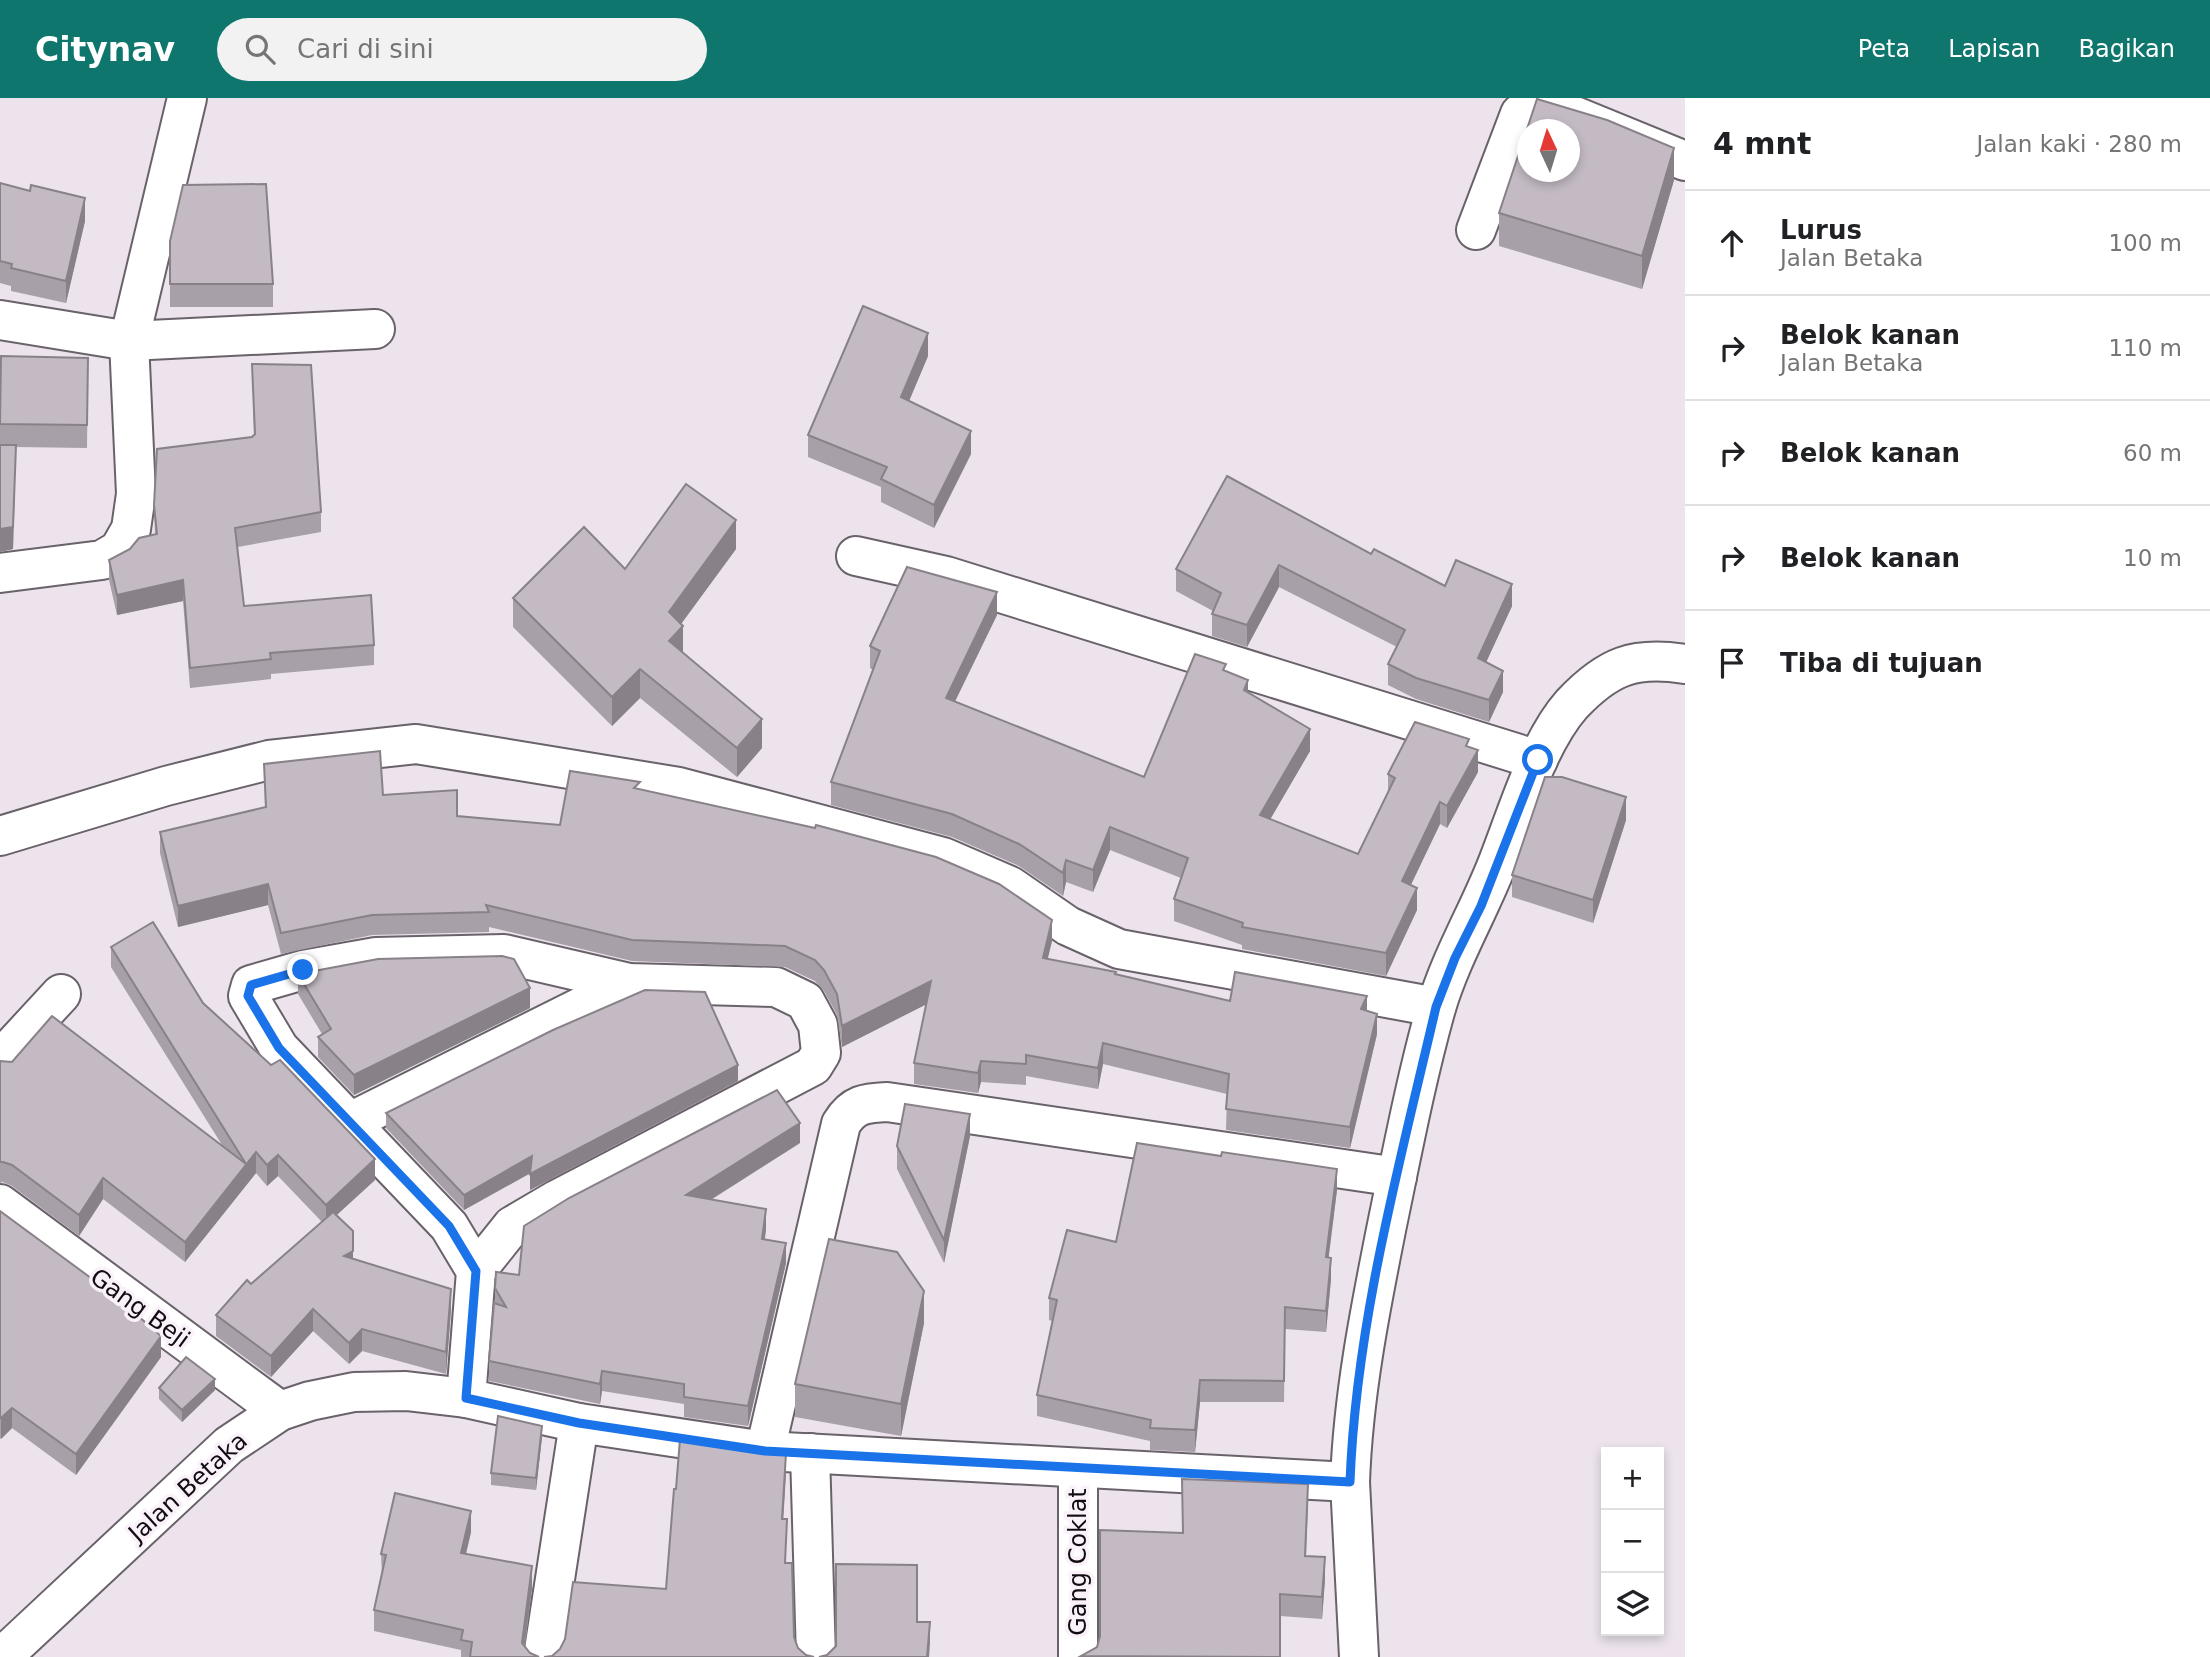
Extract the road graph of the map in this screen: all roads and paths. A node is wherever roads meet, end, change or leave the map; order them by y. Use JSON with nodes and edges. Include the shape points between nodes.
{"nodes":[{"id":1,"x":187,"y":98,"type":"edge"},
{"id":2,"x":1685,"y":161,"type":"edge"},
{"id":3,"x":1476,"y":230,"type":"dead end"},
{"id":4,"x":0,"y":320,"type":"edge"},
{"id":5,"x":375,"y":329,"type":"dead end"},
{"id":6,"x":129,"y":341,"type":"junction"},
{"id":7,"x":856,"y":556,"type":"dead end"},
{"id":8,"x":0,"y":573,"type":"edge"},
{"id":9,"x":1685,"y":664,"type":"edge"},
{"id":10,"x":1538,"y":760,"type":"junction"},
{"id":11,"x":0,"y":836,"type":"edge"},
{"id":12,"x":629,"y":983,"type":"junction"},
{"id":13,"x":61,"y":994,"type":"dead end"},
{"id":14,"x":1436,"y":1007,"type":"junction"},
{"id":15,"x":0,"y":1060,"type":"edge"},
{"id":16,"x":350,"y":1122,"type":"junction"},
{"id":17,"x":1397,"y":1177,"type":"junction"},
{"id":18,"x":0,"y":1204,"type":"edge"},
{"id":19,"x":476,"y":1271,"type":"junction"},
{"id":20,"x":466,"y":1398,"type":"junction"},
{"id":21,"x":280,"y":1410,"type":"junction"},
{"id":22,"x":579,"y":1423,"type":"junction"},
{"id":23,"x":765,"y":1451,"type":"junction"},
{"id":24,"x":810,"y":1453,"type":"junction"},
{"id":25,"x":1078,"y":1468,"type":"junction"},
{"id":26,"x":1350,"y":1482,"type":"junction"},
{"id":27,"x":2,"y":1657,"type":"edge"},
{"id":28,"x":543,"y":1657,"type":"edge"},
{"id":29,"x":816,"y":1657,"type":"edge"},
{"id":30,"x":1078,"y":1657,"type":"edge"},
{"id":31,"x":1359,"y":1657,"type":"edge"}],
"edges":[{"from":1,"to":6,"type":"street"},
{"from":2,"to":3,"type":"street","via":[[1548,105],[1527,108],[1520,114]]},
{"from":4,"to":6,"type":"street"},
{"from":5,"to":6,"type":"street"},
{"from":6,"to":8,"type":"street","via":[[136,494],[131,529],[119,550],[102,560]]},
{"from":7,"to":10,"type":"street","via":[[946,576]]},
{"from":9,"to":10,"type":"street","via":[[1653,659],[1624,665],[1597,681],[1570,706]]},
{"from":10,"to":14,"type":"street"},
{"from":11,"to":14,"type":"street","via":[[269,760],[415,744],[679,788],[943,857],[1010,886],[1068,926],[1119,949]]},
{"from":12,"to":16,"type":"street"},
{"from":12,"to":16,"type":"street","via":[[504,954],[376,957],[251,985],[248,996],[279,1048]]},
{"from":12,"to":19,"type":"street","via":[[776,987],[805,1001],[818,1026],[821,1053],[813,1066],[792,1079],[512,1226]]},
{"from":13,"to":15,"type":"street"},
{"from":14,"to":17,"type":"street"},
{"from":16,"to":19,"type":"street","via":[[449,1226]]},
{"from":17,"to":23,"type":"street","via":[[887,1102],[867,1102],[850,1109],[841,1124]]},
{"from":17,"to":26,"type":"street","via":[[1370,1312]]},
{"from":18,"to":21,"type":"street","name":"Gang Beji"},
{"from":19,"to":20,"type":"street"},
{"from":20,"to":21,"type":"street","name":"Jalan Betaka","via":[[406,1391],[354,1392]]},
{"from":20,"to":22,"type":"street","name":"Jalan Betaka"},
{"from":21,"to":27,"type":"street","name":"Jalan Betaka","via":[[229,1445]]},
{"from":22,"to":23,"type":"street","name":"Jalan Betaka"},
{"from":22,"to":28,"type":"street"},
{"from":23,"to":24,"type":"street","name":"Jalan Betaka"},
{"from":24,"to":25,"type":"street","name":"Jalan Betaka"},
{"from":24,"to":29,"type":"street"},
{"from":25,"to":26,"type":"street","name":"Jalan Betaka"},
{"from":25,"to":30,"type":"street","name":"Gang Coklat"},
{"from":26,"to":31,"type":"street"}]}
